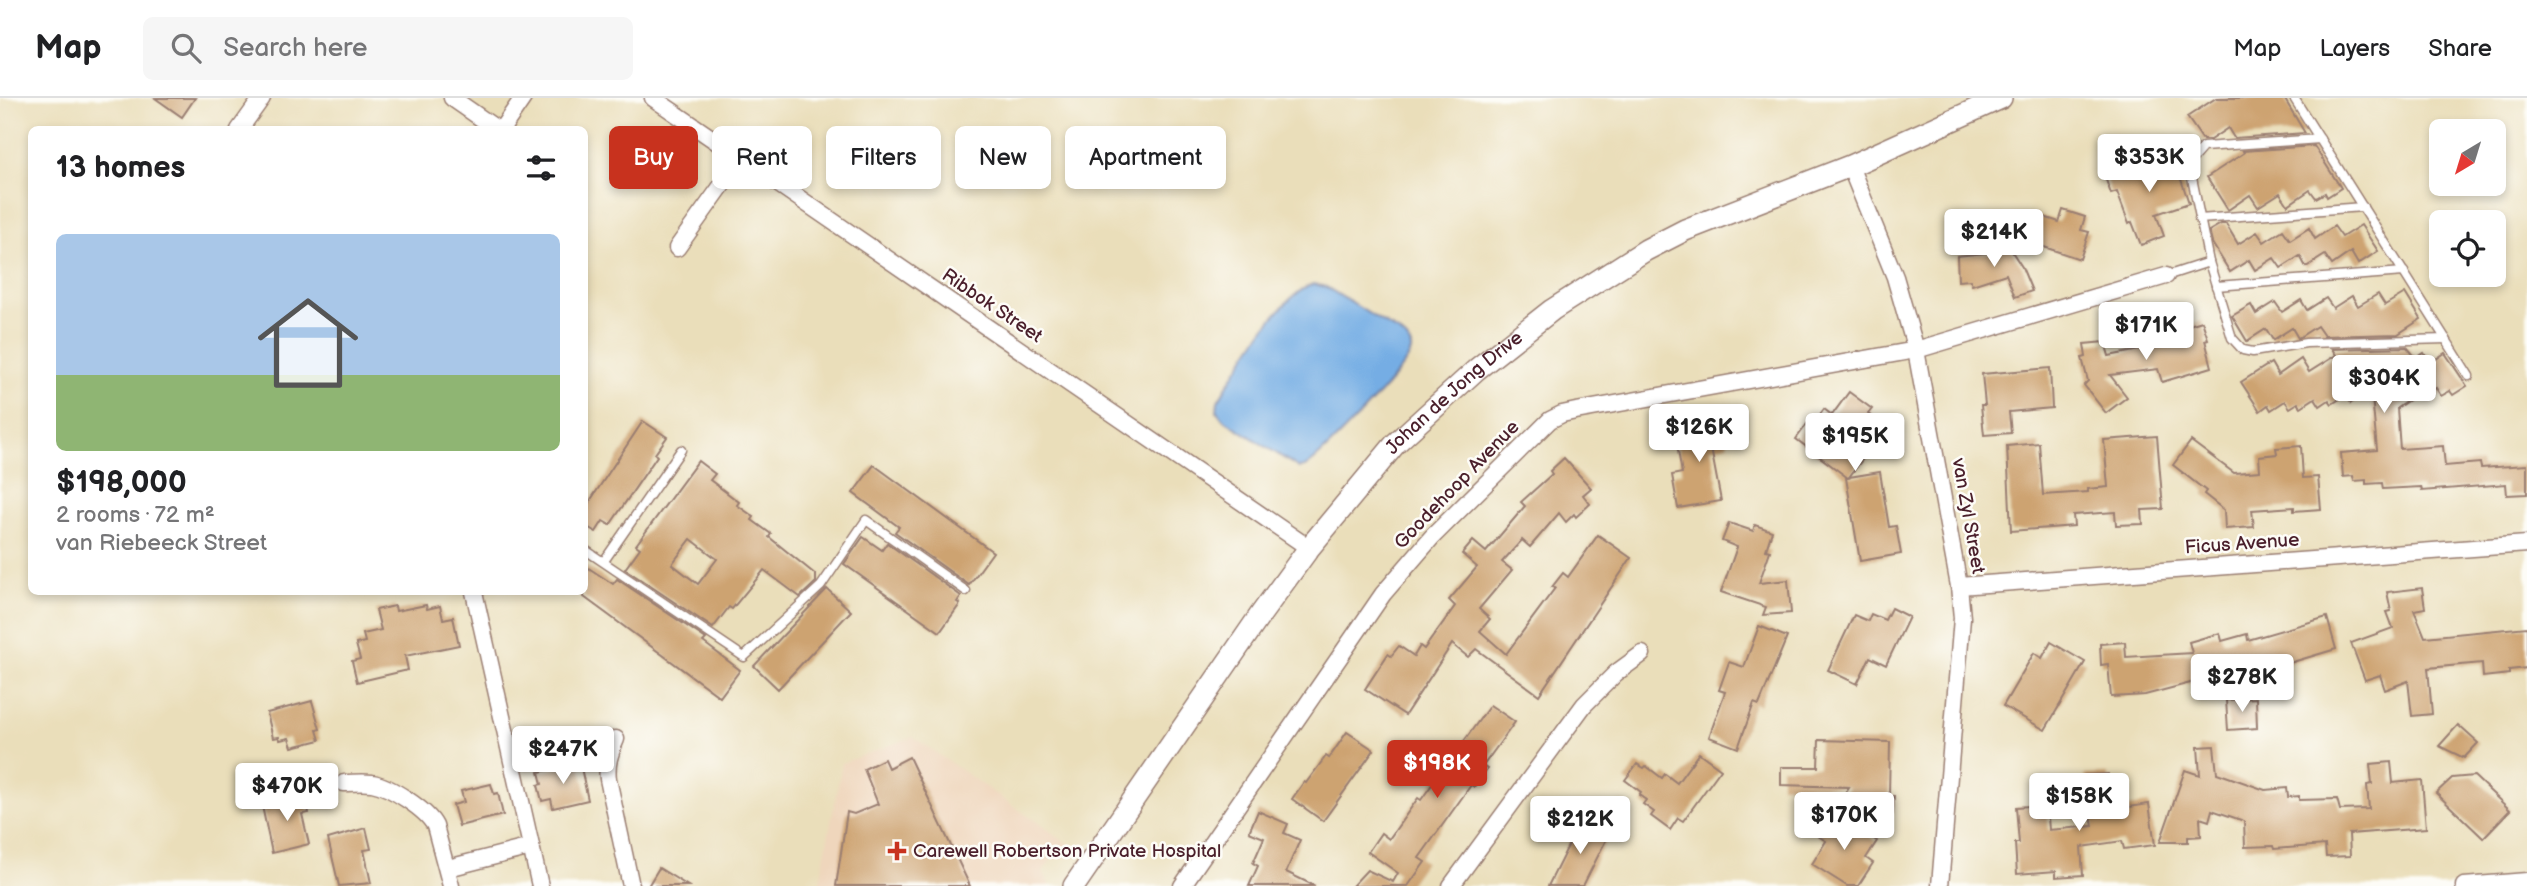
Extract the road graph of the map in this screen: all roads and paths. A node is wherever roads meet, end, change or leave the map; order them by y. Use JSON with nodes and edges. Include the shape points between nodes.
{"nodes":[{"id":1,"x":261,"y":98,"type":"edge"},
{"id":2,"x":452,"y":98,"type":"edge"},
{"id":3,"x":523,"y":98,"type":"edge"},
{"id":4,"x":653,"y":98,"type":"edge"},
{"id":5,"x":2001,"y":98,"type":"edge"},
{"id":6,"x":2294,"y":98,"type":"edge"},
{"id":7,"x":242,"y":126,"type":"edge"},
{"id":8,"x":493,"y":126,"type":"edge"},
{"id":9,"x":502,"y":126,"type":"edge"},
{"id":10,"x":2320,"y":139,"type":"junction"},
{"id":11,"x":712,"y":140,"type":"edge"},
{"id":12,"x":1850,"y":166,"type":"junction"},
{"id":13,"x":719,"y":189,"type":"edge"},
{"id":14,"x":783,"y":189,"type":"edge"},
{"id":15,"x":2363,"y":207,"type":"junction"},
{"id":16,"x":2199,"y":219,"type":"junction"},
{"id":17,"x":677,"y":248,"type":"dead end"},
{"id":18,"x":2209,"y":262,"type":"junction"},
{"id":19,"x":2404,"y":272,"type":"junction"},
{"id":20,"x":2166,"y":276,"type":"joint"},
{"id":21,"x":2217,"y":286,"type":"junction"},
{"id":22,"x":2446,"y":339,"type":"junction"},
{"id":23,"x":1916,"y":350,"type":"junction"},
{"id":24,"x":2469,"y":376,"type":"dead end"},
{"id":25,"x":681,"y":450,"type":"dead end"},
{"id":26,"x":2527,"y":544,"type":"edge"},
{"id":27,"x":1309,"y":548,"type":"junction"},
{"id":28,"x":588,"y":551,"type":"edge"},
{"id":29,"x":604,"y":561,"type":"junction"},
{"id":30,"x":1959,"y":586,"type":"junction"},
{"id":31,"x":966,"y":592,"type":"dead end"},
{"id":32,"x":475,"y":595,"type":"edge"},
{"id":33,"x":1642,"y":654,"type":"dead end"},
{"id":34,"x":616,"y":739,"type":"dead end"},
{"id":35,"x":344,"y":783,"type":"dead end"},
{"id":36,"x":531,"y":847,"type":"junction"},
{"id":37,"x":448,"y":869,"type":"junction"},
{"id":38,"x":2527,"y":881,"type":"edge"},
{"id":39,"x":451,"y":886,"type":"edge"},
{"id":40,"x":541,"y":886,"type":"edge"},
{"id":41,"x":631,"y":886,"type":"edge"},
{"id":42,"x":1074,"y":886,"type":"edge"},
{"id":43,"x":1182,"y":886,"type":"edge"},
{"id":44,"x":1451,"y":886,"type":"edge"},
{"id":45,"x":1940,"y":886,"type":"edge"},
{"id":46,"x":2464,"y":886,"type":"edge"}],
"edges":[{"from":1,"to":7,"type":"street"},
{"from":2,"to":8,"type":"street"},
{"from":3,"to":9,"type":"street"},
{"from":4,"to":11,"type":"street","name":"Ribbok Street"},
{"from":5,"to":12,"type":"street","name":"Johan de Jong Drive"},
{"from":6,"to":10,"type":"lane"},
{"from":10,"to":15,"type":"lane"},
{"from":10,"to":16,"type":"lane","via":[[2203,147],[2189,163]]},
{"from":12,"to":23,"type":"street","name":"van Zyl Street","via":[[1895,276]]},
{"from":12,"to":27,"type":"street","name":"Johan de Jong Drive","via":[[1685,230],[1552,310],[1477,369],[1396,443]]},
{"from":13,"to":17,"type":"street"},
{"from":14,"to":27,"type":"street","name":"Ribbok Street"},
{"from":15,"to":16,"type":"lane"},
{"from":15,"to":19,"type":"lane"},
{"from":16,"to":18,"type":"lane"},
{"from":18,"to":20,"type":"lane"},
{"from":18,"to":21,"type":"lane"},
{"from":19,"to":21,"type":"lane"},
{"from":19,"to":22,"type":"lane"},
{"from":20,"to":23,"type":"street","name":"Goodehoop Avenue"},
{"from":21,"to":22,"type":"lane","via":[[2232,338],[2248,352],[2306,342]]},
{"from":22,"to":24,"type":"lane"},
{"from":23,"to":30,"type":"street","name":"van Zyl Street"},
{"from":23,"to":43,"type":"street","name":"Goodehoop Avenue","via":[[1577,411],[1550,420],[1432,537],[1383,594]]},
{"from":25,"to":29,"type":"lane"},
{"from":26,"to":30,"type":"street","name":"Ficus Avenue"},
{"from":27,"to":42,"type":"street","name":"Johan de Jong Drive"},
{"from":28,"to":29,"type":"lane"},
{"from":29,"to":31,"type":"lane","via":[[744,657],[821,586],[866,520]]},
{"from":30,"to":45,"type":"street","name":"van Zyl Street","via":[[1962,618]]},
{"from":32,"to":36,"type":"street"},
{"from":33,"to":44,"type":"street","via":[[1584,705]]},
{"from":34,"to":41,"type":"street","via":[[607,779]]},
{"from":35,"to":37,"type":"street","via":[[374,783],[424,811],[435,826]]},
{"from":36,"to":37,"type":"street"},
{"from":36,"to":40,"type":"street"},
{"from":37,"to":39,"type":"street"},
{"from":38,"to":46,"type":"street"}]}
